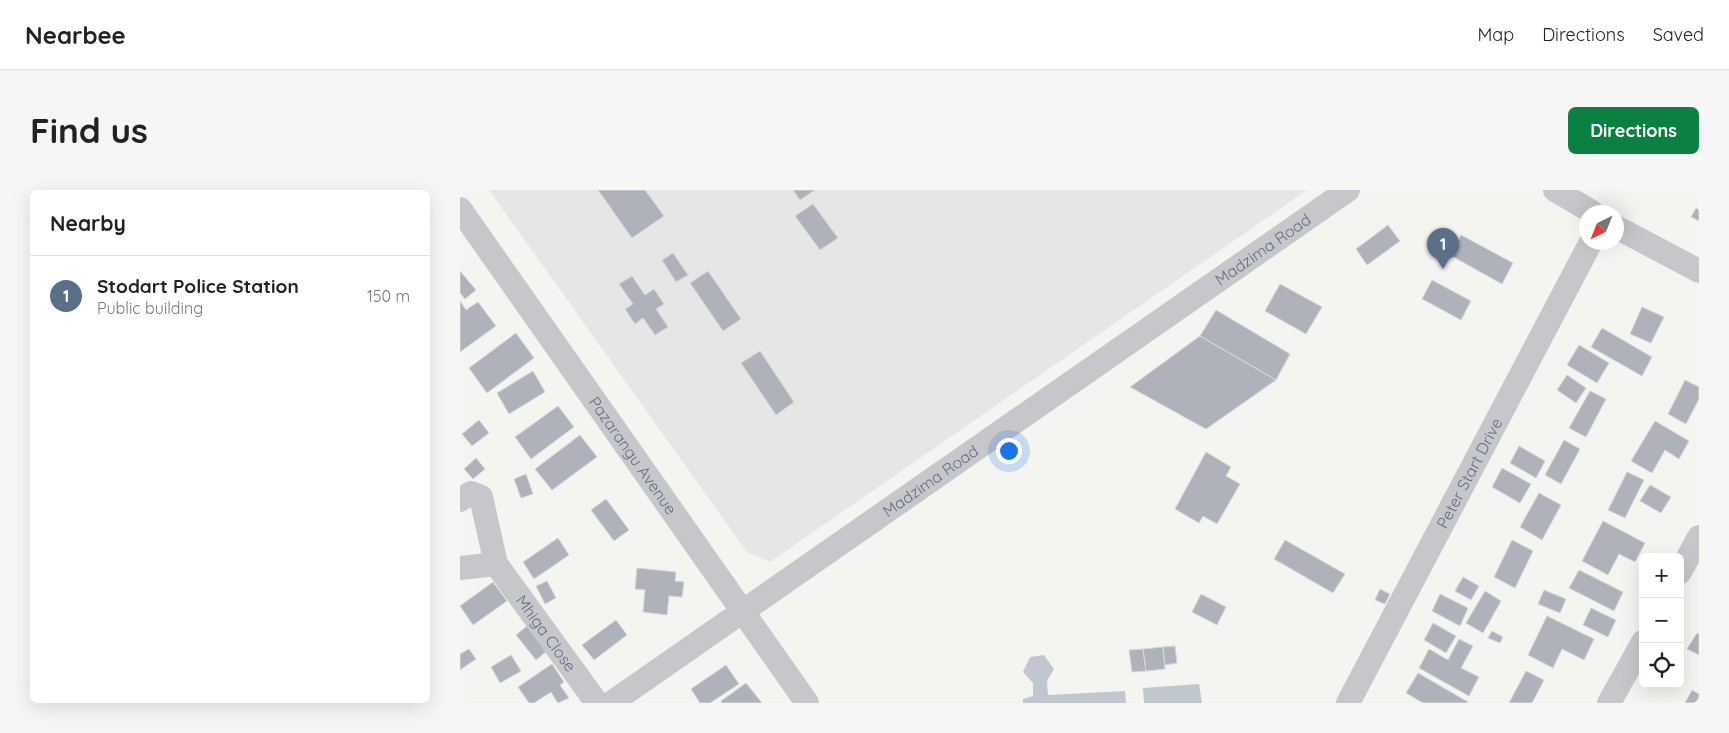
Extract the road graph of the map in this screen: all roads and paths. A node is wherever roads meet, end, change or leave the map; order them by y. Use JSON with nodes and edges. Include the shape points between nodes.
{"nodes":[{"id":1,"x":1348,"y":190,"type":"edge"},
{"id":2,"x":1555,"y":190,"type":"edge"},
{"id":3,"x":1580,"y":205,"type":"edge"},
{"id":4,"x":460,"y":209,"type":"edge"},
{"id":5,"x":1624,"y":231,"type":"edge"},
{"id":6,"x":1587,"y":250,"type":"edge"},
{"id":7,"x":1699,"y":271,"type":"edge"},
{"id":8,"x":460,"y":500,"type":"edge"},
{"id":9,"x":1699,"y":538,"type":"edge"},
{"id":10,"x":496,"y":564,"type":"junction"},
{"id":11,"x":1684,"y":565,"type":"edge"},
{"id":12,"x":460,"y":568,"type":"edge"},
{"id":13,"x":743,"y":612,"type":"junction"},
{"id":14,"x":1642,"y":643,"type":"edge"},
{"id":15,"x":596,"y":703,"type":"edge"},
{"id":16,"x":611,"y":703,"type":"edge"},
{"id":17,"x":807,"y":703,"type":"edge"},
{"id":18,"x":1348,"y":703,"type":"edge"},
{"id":19,"x":1609,"y":703,"type":"edge"}],
"edges":[{"from":1,"to":13,"type":"street","name":"Madzima Road"},
{"from":2,"to":3,"type":"street"},
{"from":4,"to":13,"type":"street","name":"Pazarangu Avenue"},
{"from":5,"to":7,"type":"street"},
{"from":6,"to":18,"type":"street","name":"Peter Start Drive"},
{"from":8,"to":10,"type":"street","name":"Mhiga Close","via":[[471,493],[481,497]]},
{"from":9,"to":11,"type":"street"},
{"from":10,"to":12,"type":"street"},
{"from":10,"to":15,"type":"street","name":"Mhiga Close"},
{"from":13,"to":16,"type":"street","name":"Madzima Road"},
{"from":13,"to":17,"type":"street","name":"Pazarangu Avenue"},
{"from":14,"to":19,"type":"street"}]}
